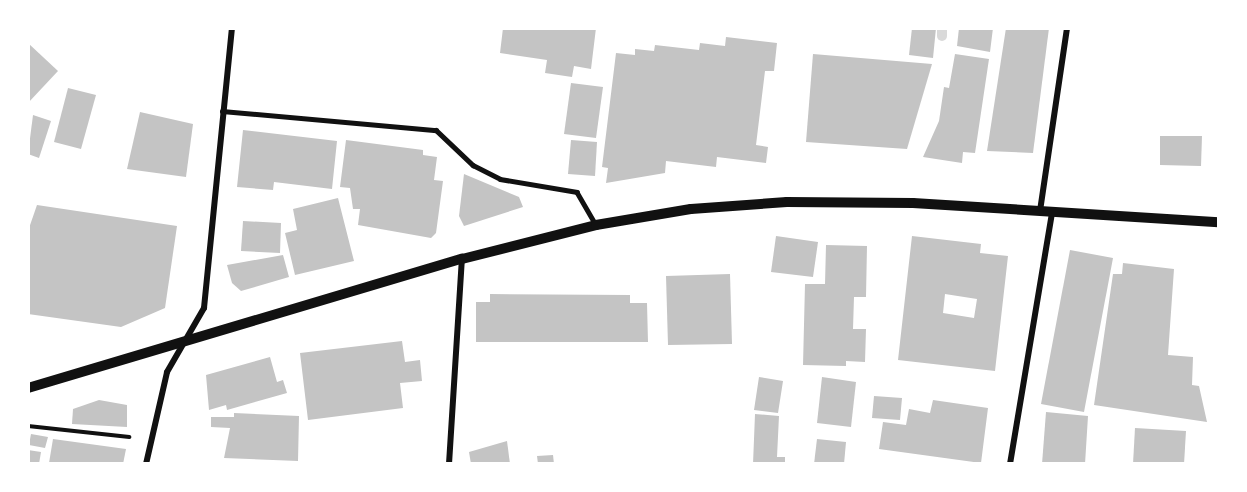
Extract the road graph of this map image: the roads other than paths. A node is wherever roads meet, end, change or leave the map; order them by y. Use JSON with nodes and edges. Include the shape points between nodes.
{"nodes":[{"id":1,"x":231,"y":28,"type":"edge"},
{"id":2,"x":1067,"y":28,"type":"edge"},
{"id":3,"x":222,"y":111,"type":"junction"},
{"id":4,"x":1040,"y":212,"type":"junction"},
{"id":5,"x":1052,"y":212,"type":"junction"},
{"id":6,"x":1218,"y":222,"type":"edge"},
{"id":7,"x":596,"y":225,"type":"junction"},
{"id":8,"x":462,"y":259,"type":"junction"},
{"id":9,"x":189,"y":337,"type":"junction"},
{"id":10,"x":28,"y":388,"type":"edge"},
{"id":11,"x":146,"y":464,"type":"edge"},
{"id":12,"x":449,"y":464,"type":"edge"},
{"id":13,"x":1010,"y":464,"type":"edge"}],
"edges":[{"from":1,"to":3,"type":"street"},
{"from":2,"to":4,"type":"street"},
{"from":3,"to":7,"type":"lane","via":[[436,129],[473,165],[500,179],[577,192]]},
{"from":3,"to":9,"type":"street","via":[[204,308]]},
{"from":4,"to":5,"type":"street"},
{"from":4,"to":7,"type":"street","via":[[787,202]]},
{"from":5,"to":6,"type":"street"},
{"from":5,"to":13,"type":"street"},
{"from":7,"to":8,"type":"street"},
{"from":8,"to":9,"type":"street"},
{"from":8,"to":12,"type":"street"},
{"from":9,"to":10,"type":"street"},
{"from":9,"to":11,"type":"street","via":[[167,372]]}]}
